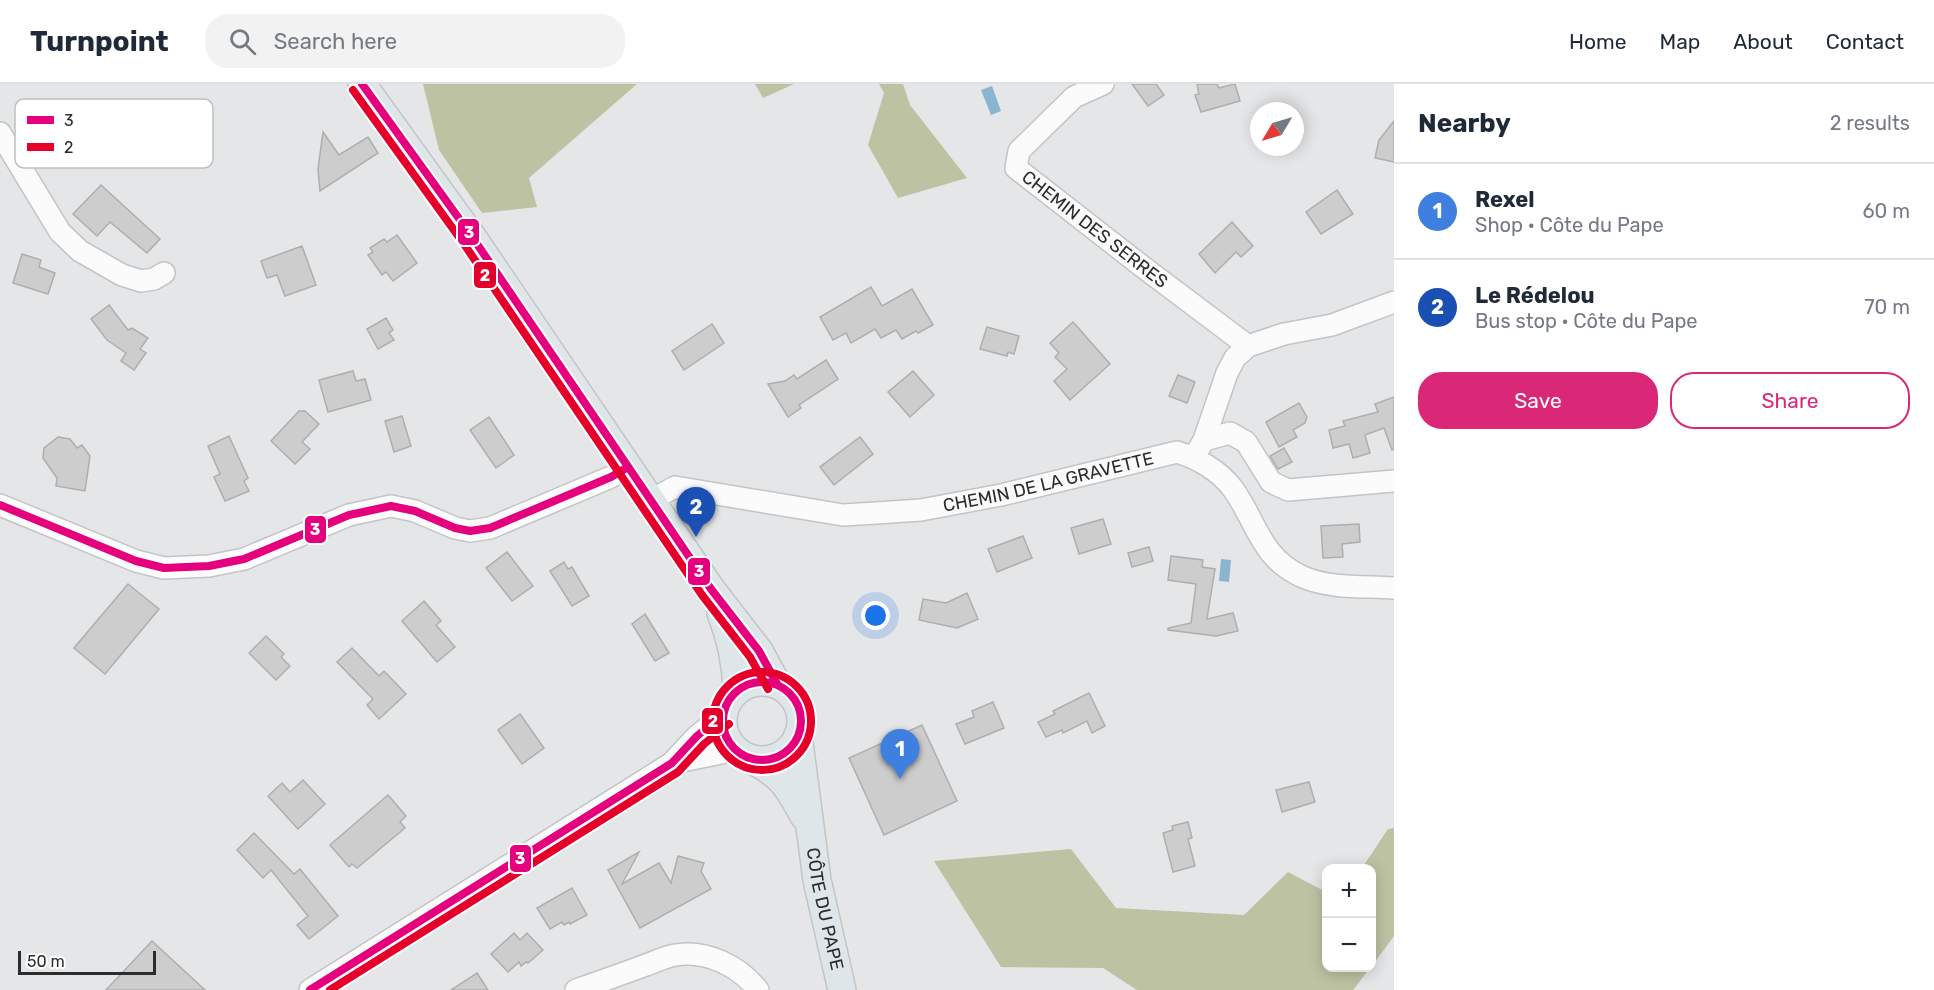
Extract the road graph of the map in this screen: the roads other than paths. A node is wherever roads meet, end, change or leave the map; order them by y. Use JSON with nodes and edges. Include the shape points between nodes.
{"nodes":[{"id":1,"x":362,"y":84,"type":"edge"},
{"id":2,"x":1103,"y":84,"type":"edge"},
{"id":3,"x":0,"y":133,"type":"edge"},
{"id":4,"x":15,"y":158,"type":"edge"},
{"id":5,"x":21,"y":168,"type":"edge"},
{"id":6,"x":164,"y":273,"type":"dead end"},
{"id":7,"x":1394,"y":302,"type":"edge"},
{"id":8,"x":1248,"y":346,"type":"junction"},
{"id":9,"x":1199,"y":448,"type":"junction"},
{"id":10,"x":628,"y":467,"type":"junction"},
{"id":11,"x":1394,"y":481,"type":"edge"},
{"id":12,"x":651,"y":500,"type":"junction"},
{"id":13,"x":0,"y":505,"type":"edge"},
{"id":14,"x":1394,"y":588,"type":"edge"},
{"id":15,"x":711,"y":589,"type":"junction"},
{"id":16,"x":777,"y":684,"type":"junction"},
{"id":17,"x":737,"y":690,"type":"junction"},
{"id":18,"x":722,"y":716,"type":"junction"},
{"id":19,"x":798,"y":735,"type":"junction"},
{"id":20,"x":742,"y":754,"type":"junction"},
{"id":21,"x":672,"y":763,"type":"junction"},
{"id":22,"x":809,"y":825,"type":"junction"},
{"id":23,"x":319,"y":988,"type":"edge"},
{"id":24,"x":576,"y":990,"type":"edge"},
{"id":25,"x":758,"y":990,"type":"edge"},
{"id":26,"x":842,"y":990,"type":"edge"}],
"edges":[{"from":1,"to":10,"type":"main road"},
{"from":2,"to":8,"type":"street","name":"CHEMIN DES SERRES","via":[[1074,97],[1019,151],[1016,168]]},
{"from":3,"to":4,"type":"street"},
{"from":5,"to":6,"type":"street","via":[[60,232],[80,250],[122,275],[141,281]]},
{"from":7,"to":8,"type":"street","via":[[1332,325]]},
{"from":8,"to":9,"type":"street","via":[[1227,373]]},
{"from":9,"to":11,"type":"street","name":"CHEMIN DE LA GRAVETTE","via":[[1230,433],[1246,442],[1271,482],[1288,490]]},
{"from":9,"to":12,"type":"street","name":"CHEMIN DE LA GRAVETTE","via":[[921,510],[843,516],[675,487]]},
{"from":9,"to":14,"type":"street","via":[[1233,489],[1263,544],[1282,564],[1303,577],[1329,584]]},
{"from":10,"to":12,"type":"main road"},
{"from":10,"to":13,"type":"street","via":[[490,528],[455,528],[415,511],[391,506],[349,515],[244,559],[209,566],[164,568],[136,561]]},
{"from":12,"to":15,"type":"main road"},
{"from":15,"to":16,"type":"main road","via":[[759,651]]},
{"from":15,"to":17,"type":"main road","via":[[729,633]]},
{"from":16,"to":17,"type":"main road","via":[[756,682]]},
{"from":16,"to":19,"type":"main road","via":[[795,700],[800,711]]},
{"from":17,"to":18,"type":"main road"},
{"from":18,"to":20,"type":"main road","via":[[728,741]]},
{"from":18,"to":21,"type":"street"},
{"from":19,"to":20,"type":"main road","via":[[781,755],[760,760]]},
{"from":19,"to":22,"type":"main road","name":"CÔTE DU PAPE"},
{"from":20,"to":21,"type":"street"},
{"from":20,"to":22,"type":"main road","name":"CÔTE DU PAPE","via":[[785,782]]},
{"from":21,"to":23,"type":"street"},
{"from":22,"to":26,"type":"main road","name":"CÔTE DU PAPE"},
{"from":24,"to":25,"type":"street","via":[[676,955],[713,958],[732,966]]}]}
